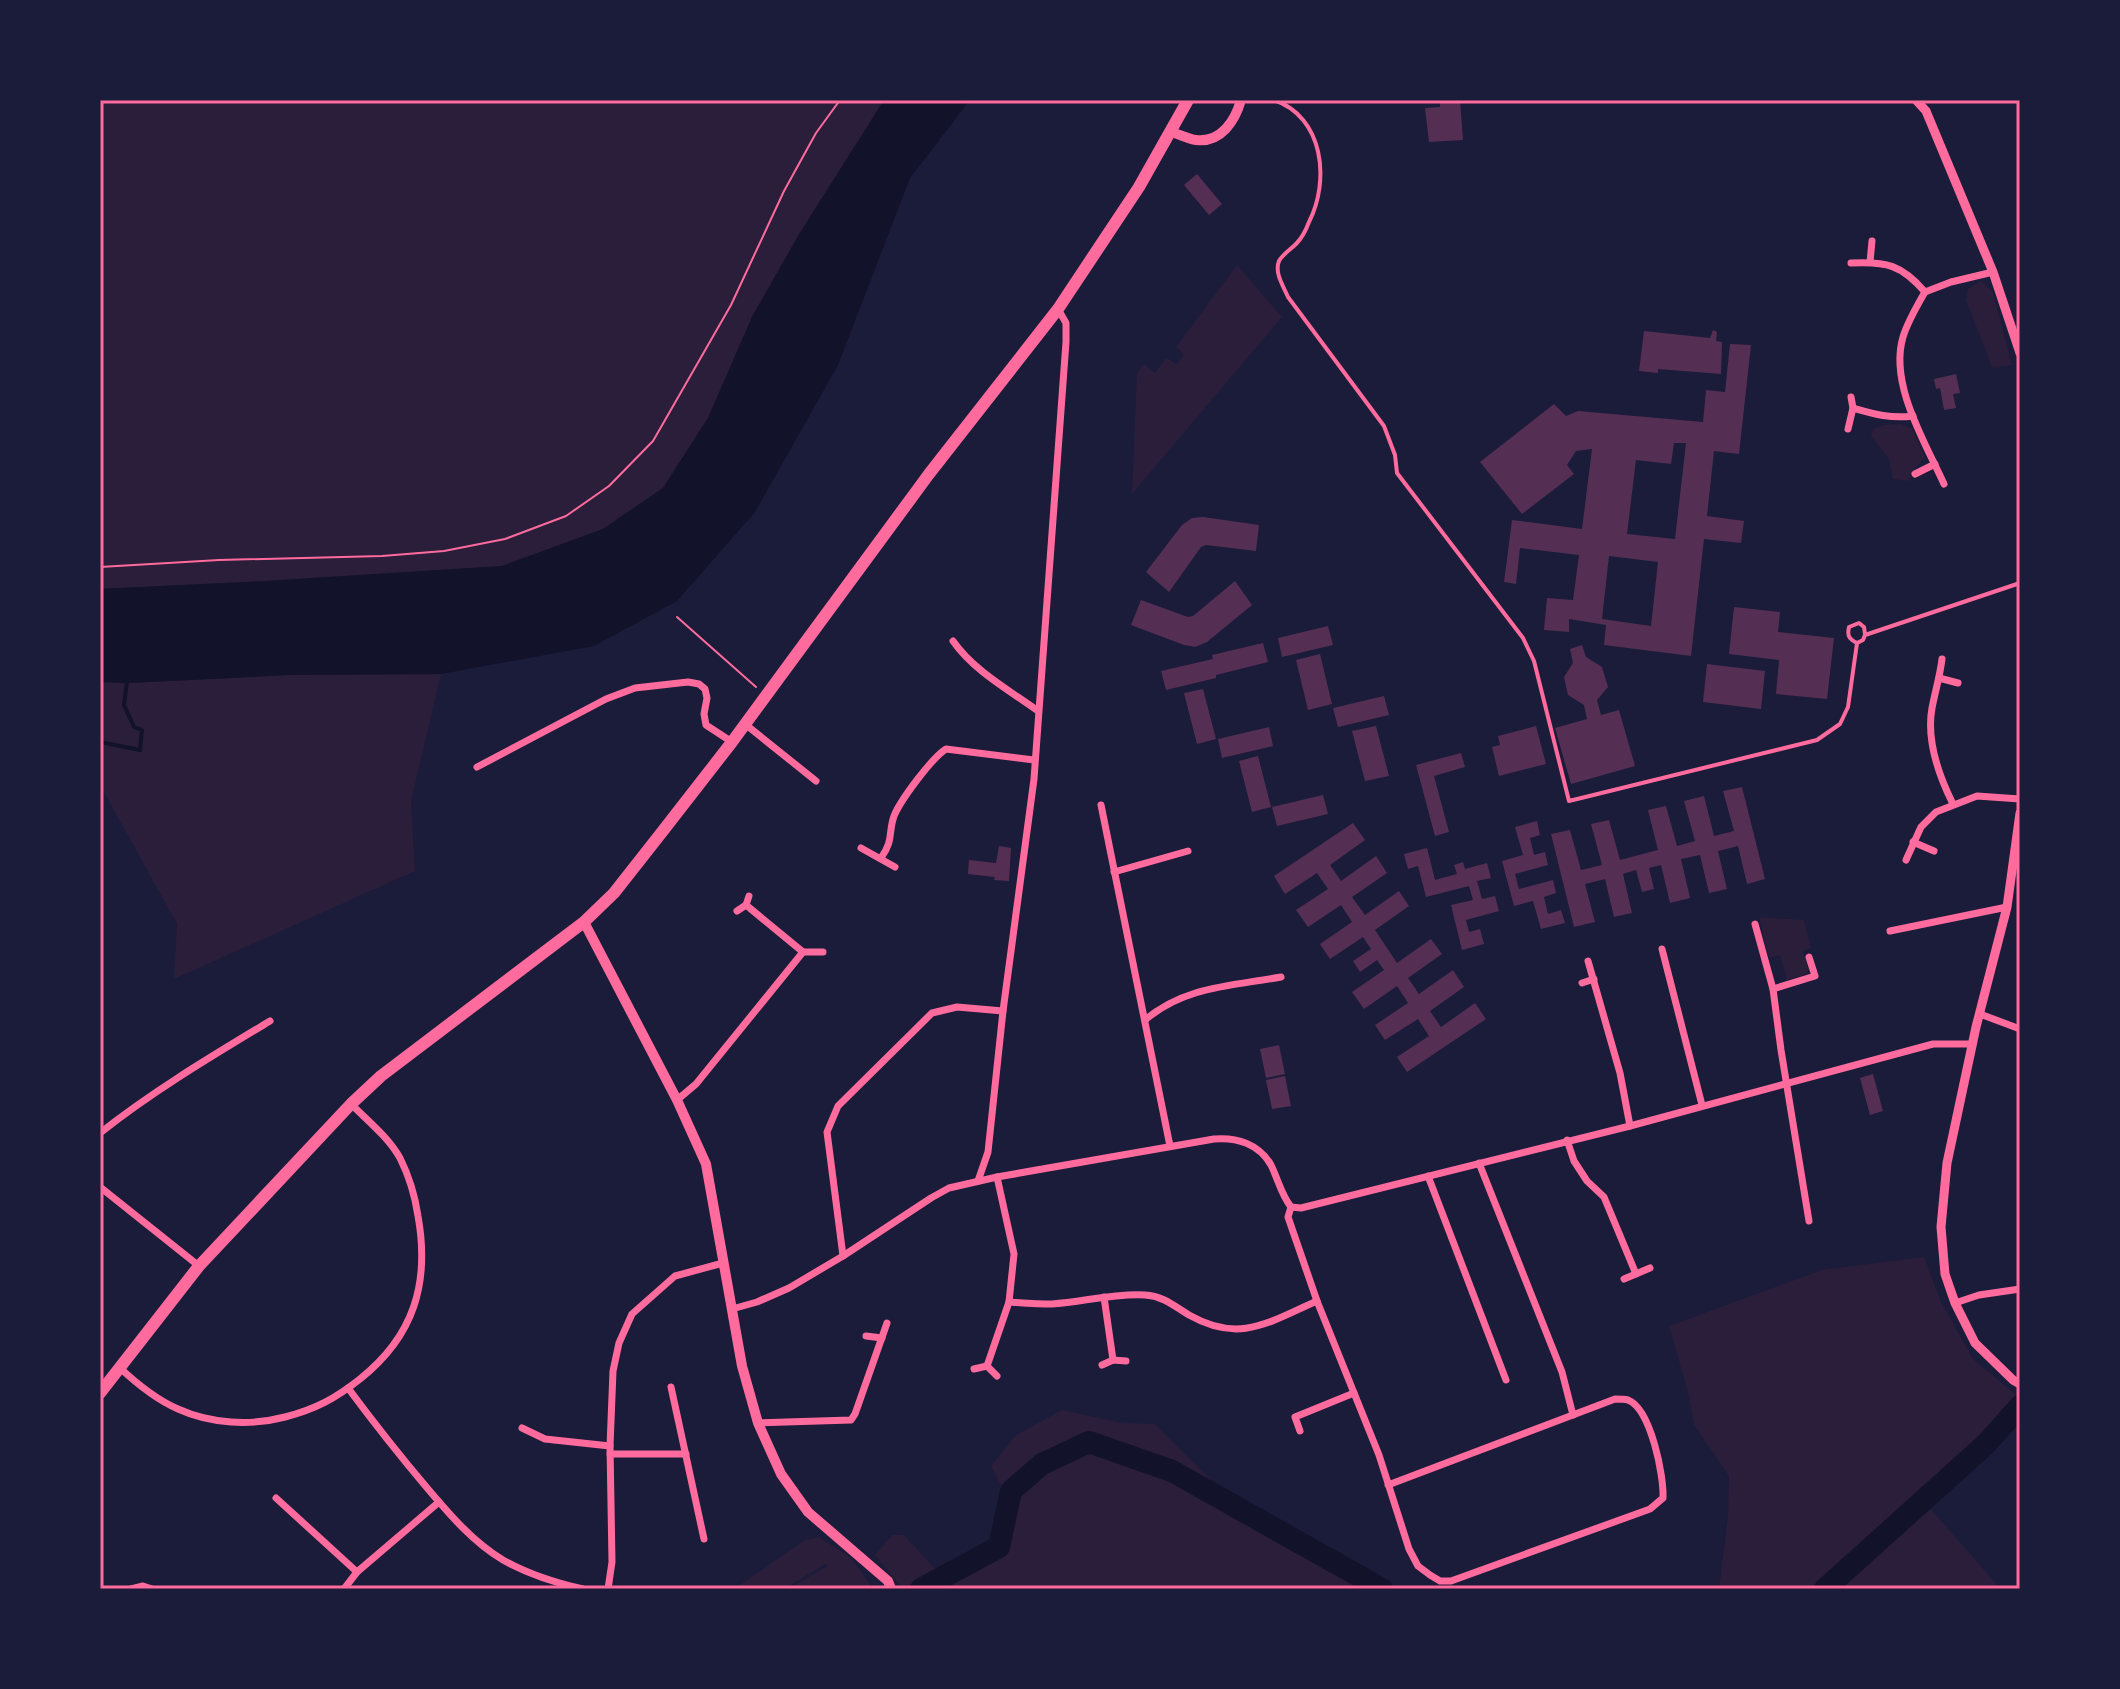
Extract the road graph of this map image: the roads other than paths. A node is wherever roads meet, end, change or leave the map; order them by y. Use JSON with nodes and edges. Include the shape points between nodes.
{"nodes":[{"id":1,"x":1188,"y":100,"type":"edge"},
{"id":2,"x":1241,"y":100,"type":"edge"},
{"id":3,"x":1274,"y":100,"type":"edge"},
{"id":4,"x":1916,"y":100,"type":"edge"},
{"id":5,"x":1171,"y":132,"type":"junction"},
{"id":6,"x":1872,"y":241,"type":"dead end"},
{"id":7,"x":1870,"y":262,"type":"junction"},
{"id":8,"x":1851,"y":263,"type":"dead end"},
{"id":9,"x":1993,"y":272,"type":"junction"},
{"id":10,"x":1925,"y":292,"type":"junction"},
{"id":11,"x":1058,"y":309,"type":"junction"},
{"id":12,"x":2020,"y":353,"type":"edge"},
{"id":13,"x":1851,"y":397,"type":"dead end"},
{"id":14,"x":1853,"y":408,"type":"junction"},
{"id":15,"x":1913,"y":416,"type":"junction"},
{"id":16,"x":1848,"y":429,"type":"dead end"},
{"id":17,"x":1935,"y":464,"type":"junction"},
{"id":18,"x":1915,"y":474,"type":"dead end"},
{"id":19,"x":1944,"y":484,"type":"dead end"},
{"id":20,"x":2020,"y":583,"type":"edge"},
{"id":21,"x":1865,"y":635,"type":"junction"},
{"id":22,"x":953,"y":641,"type":"dead end"},
{"id":23,"x":1857,"y":643,"type":"junction"},
{"id":24,"x":1942,"y":659,"type":"dead end"},
{"id":25,"x":1939,"y":678,"type":"junction"},
{"id":26,"x":1958,"y":683,"type":"dead end"},
{"id":27,"x":1038,"y":711,"type":"junction"},
{"id":28,"x":745,"y":724,"type":"junction"},
{"id":29,"x":732,"y":742,"type":"junction"},
{"id":30,"x":1034,"y":760,"type":"junction"},
{"id":31,"x":477,"y":767,"type":"dead end"},
{"id":32,"x":816,"y":781,"type":"dead end"},
{"id":33,"x":2020,"y":799,"type":"edge"},
{"id":34,"x":1953,"y":804,"type":"junction"},
{"id":35,"x":1101,"y":805,"type":"dead end"},
{"id":36,"x":2020,"y":813,"type":"edge"},
{"id":37,"x":1913,"y":842,"type":"junction"},
{"id":38,"x":861,"y":848,"type":"dead end"},
{"id":39,"x":1188,"y":851,"type":"dead end"},
{"id":40,"x":1934,"y":851,"type":"dead end"},
{"id":41,"x":881,"y":858,"type":"junction"},
{"id":42,"x":1906,"y":860,"type":"dead end"},
{"id":43,"x":895,"y":867,"type":"dead end"},
{"id":44,"x":1114,"y":872,"type":"junction"},
{"id":45,"x":749,"y":896,"type":"dead end"},
{"id":46,"x":746,"y":905,"type":"junction"},
{"id":47,"x":2007,"y":907,"type":"junction"},
{"id":48,"x":737,"y":911,"type":"dead end"},
{"id":49,"x":584,"y":922,"type":"junction"},
{"id":50,"x":1755,"y":924,"type":"dead end"},
{"id":51,"x":1890,"y":931,"type":"dead end"},
{"id":52,"x":1662,"y":949,"type":"dead end"},
{"id":53,"x":803,"y":952,"type":"junction"},
{"id":54,"x":823,"y":952,"type":"dead end"},
{"id":55,"x":1809,"y":957,"type":"dead end"},
{"id":56,"x":1588,"y":961,"type":"dead end"},
{"id":57,"x":1281,"y":977,"type":"dead end"},
{"id":58,"x":1594,"y":979,"type":"junction"},
{"id":59,"x":1582,"y":983,"type":"dead end"},
{"id":60,"x":1773,"y":989,"type":"junction"},
{"id":61,"x":1003,"y":1011,"type":"junction"},
{"id":62,"x":1980,"y":1014,"type":"junction"},
{"id":63,"x":1145,"y":1020,"type":"junction"},
{"id":64,"x":270,"y":1021,"type":"dead end"},
{"id":65,"x":2020,"y":1029,"type":"edge"},
{"id":66,"x":1973,"y":1044,"type":"junction"},
{"id":67,"x":1787,"y":1083,"type":"junction"},
{"id":68,"x":677,"y":1100,"type":"junction"},
{"id":69,"x":351,"y":1104,"type":"junction"},
{"id":70,"x":1702,"y":1105,"type":"junction"},
{"id":71,"x":1630,"y":1126,"type":"junction"},
{"id":72,"x":100,"y":1133,"type":"edge"},
{"id":73,"x":1567,"y":1140,"type":"junction"},
{"id":74,"x":1170,"y":1146,"type":"junction"},
{"id":75,"x":1479,"y":1163,"type":"junction"},
{"id":76,"x":1428,"y":1176,"type":"junction"},
{"id":77,"x":997,"y":1177,"type":"junction"},
{"id":78,"x":978,"y":1181,"type":"junction"},
{"id":79,"x":100,"y":1187,"type":"edge"},
{"id":80,"x":1291,"y":1207,"type":"junction"},
{"id":81,"x":1809,"y":1221,"type":"dead end"},
{"id":82,"x":843,"y":1256,"type":"junction"},
{"id":83,"x":723,"y":1263,"type":"junction"},
{"id":84,"x":199,"y":1266,"type":"junction"},
{"id":85,"x":1650,"y":1268,"type":"dead end"},
{"id":86,"x":1636,"y":1274,"type":"junction"},
{"id":87,"x":1624,"y":1279,"type":"dead end"},
{"id":88,"x":2020,"y":1289,"type":"edge"},
{"id":89,"x":1104,"y":1297,"type":"junction"},
{"id":90,"x":1317,"y":1301,"type":"junction"},
{"id":91,"x":1009,"y":1302,"type":"junction"},
{"id":92,"x":1955,"y":1303,"type":"junction"},
{"id":93,"x":732,"y":1309,"type":"junction"},
{"id":94,"x":887,"y":1323,"type":"dead end"},
{"id":95,"x":866,"y":1336,"type":"dead end"},
{"id":96,"x":882,"y":1338,"type":"junction"},
{"id":97,"x":1113,"y":1360,"type":"junction"},
{"id":98,"x":1126,"y":1361,"type":"dead end"},
{"id":99,"x":1102,"y":1365,"type":"dead end"},
{"id":100,"x":987,"y":1366,"type":"junction"},
{"id":101,"x":119,"y":1367,"type":"junction"},
{"id":102,"x":974,"y":1369,"type":"dead end"},
{"id":103,"x":997,"y":1376,"type":"dead end"},
{"id":104,"x":1506,"y":1380,"type":"dead end"},
{"id":105,"x":2017,"y":1382,"type":"edge"},
{"id":106,"x":671,"y":1387,"type":"dead end"},
{"id":107,"x":348,"y":1388,"type":"junction"},
{"id":108,"x":100,"y":1393,"type":"edge"},
{"id":109,"x":1354,"y":1393,"type":"junction"},
{"id":110,"x":1573,"y":1415,"type":"junction"},
{"id":111,"x":758,"y":1423,"type":"junction"},
{"id":112,"x":522,"y":1428,"type":"dead end"},
{"id":113,"x":1300,"y":1431,"type":"dead end"},
{"id":114,"x":610,"y":1450,"type":"junction"},
{"id":115,"x":686,"y":1454,"type":"junction"},
{"id":116,"x":1388,"y":1485,"type":"junction"},
{"id":117,"x":276,"y":1498,"type":"dead end"},
{"id":118,"x":439,"y":1502,"type":"junction"},
{"id":119,"x":704,"y":1539,"type":"dead end"},
{"id":120,"x":357,"y":1572,"type":"junction"},
{"id":121,"x":889,"y":1585,"type":"edge"},
{"id":122,"x":131,"y":1589,"type":"edge"},
{"id":123,"x":152,"y":1589,"type":"edge"},
{"id":124,"x":344,"y":1589,"type":"edge"},
{"id":125,"x":583,"y":1589,"type":"edge"},
{"id":126,"x":608,"y":1589,"type":"edge"}],
"edges":[{"from":1,"to":5,"type":"main road"},
{"from":2,"to":5,"type":"main road","via":[[1218,137],[1197,140]]},
{"from":3,"to":23,"type":"lane","via":[[1301,118],[1321,159],[1318,201],[1310,221],[1279,261],[1288,297],[1384,426],[1397,473],[1523,638],[1534,661],[1569,801],[1817,740],[1840,724],[1848,707]]},
{"from":4,"to":9,"type":"street","via":[[1926,111]]},
{"from":5,"to":11,"type":"main road"},
{"from":6,"to":7,"type":"street"},
{"from":7,"to":8,"type":"street"},
{"from":7,"to":10,"type":"street","via":[[1910,275]]},
{"from":9,"to":10,"type":"street"},
{"from":9,"to":12,"type":"street"},
{"from":10,"to":15,"type":"street","via":[[1910,318],[1899,360]]},
{"from":11,"to":27,"type":"street","via":[[1066,323],[1066,342]]},
{"from":11,"to":28,"type":"main road"},
{"from":13,"to":14,"type":"street"},
{"from":14,"to":15,"type":"street","via":[[1881,416]]},
{"from":14,"to":16,"type":"street"},
{"from":15,"to":17,"type":"street"},
{"from":17,"to":18,"type":"street"},
{"from":17,"to":19,"type":"street"},
{"from":20,"to":21,"type":"lane"},
{"from":21,"to":23,"type":"lane"},
{"from":21,"to":23,"type":"lane","via":[[1859,623],[1849,627],[1850,639]]},
{"from":22,"to":27,"type":"street","via":[[985,673]]},
{"from":24,"to":25,"type":"street"},
{"from":25,"to":26,"type":"street"},
{"from":25,"to":34,"type":"street","via":[[1932,735],[1939,773]]},
{"from":27,"to":30,"type":"street"},
{"from":28,"to":29,"type":"main road"},
{"from":28,"to":32,"type":"street"},
{"from":29,"to":31,"type":"street","via":[[706,725],[705,689],[688,682],[635,688],[606,699]]},
{"from":29,"to":49,"type":"main road","via":[[614,893]]},
{"from":30,"to":41,"type":"street","via":[[946,749],[936,755],[902,802]]},
{"from":30,"to":61,"type":"street"},
{"from":33,"to":34,"type":"street","via":[[1977,796]]},
{"from":34,"to":37,"type":"street","via":[[1936,812]]},
{"from":35,"to":44,"type":"street"},
{"from":36,"to":47,"type":"street"},
{"from":37,"to":40,"type":"street"},
{"from":37,"to":42,"type":"street"},
{"from":38,"to":41,"type":"street"},
{"from":39,"to":44,"type":"street"},
{"from":41,"to":43,"type":"street"},
{"from":44,"to":63,"type":"street"},
{"from":45,"to":46,"type":"street"},
{"from":46,"to":48,"type":"street"},
{"from":46,"to":53,"type":"street"},
{"from":47,"to":51,"type":"street"},
{"from":47,"to":62,"type":"street"},
{"from":49,"to":68,"type":"main road"},
{"from":49,"to":69,"type":"main road"},
{"from":50,"to":60,"type":"street"},
{"from":52,"to":70,"type":"street"},
{"from":53,"to":54,"type":"street"},
{"from":53,"to":68,"type":"street","via":[[696,1084]]},
{"from":55,"to":60,"type":"street","via":[[1815,976]]},
{"from":56,"to":58,"type":"street"},
{"from":57,"to":63,"type":"street","via":[[1190,993]]},
{"from":58,"to":59,"type":"street"},
{"from":58,"to":71,"type":"street"},
{"from":60,"to":67,"type":"street"},
{"from":61,"to":78,"type":"street","via":[[988,1152]]},
{"from":61,"to":82,"type":"street","via":[[957,1007],[932,1013],[838,1106],[827,1132]]},
{"from":62,"to":65,"type":"street"},
{"from":62,"to":66,"type":"street"},
{"from":63,"to":74,"type":"street"},
{"from":64,"to":72,"type":"street"},
{"from":66,"to":67,"type":"street","via":[[1933,1044]]},
{"from":66,"to":92,"type":"street","via":[[1947,1163],[1941,1227],[1945,1274]]},
{"from":67,"to":70,"type":"street"},
{"from":67,"to":81,"type":"street"},
{"from":68,"to":83,"type":"main road","via":[[706,1164]]},
{"from":69,"to":84,"type":"main road"},
{"from":69,"to":107,"type":"street","via":[[401,1160],[416,1201],[423,1258],[416,1300],[395,1345]]},
{"from":70,"to":71,"type":"street"},
{"from":71,"to":73,"type":"street"},
{"from":73,"to":75,"type":"street"},
{"from":73,"to":86,"type":"street","via":[[1574,1161],[1604,1197]]},
{"from":74,"to":77,"type":"street"},
{"from":74,"to":80,"type":"street","via":[[1227,1138],[1246,1142],[1269,1161]]},
{"from":75,"to":76,"type":"street"},
{"from":75,"to":110,"type":"street","via":[[1562,1372]]},
{"from":76,"to":80,"type":"street"},
{"from":76,"to":104,"type":"street"},
{"from":77,"to":78,"type":"street"},
{"from":77,"to":91,"type":"street","via":[[1014,1254]]},
{"from":78,"to":82,"type":"street","via":[[931,1198]]},
{"from":79,"to":84,"type":"street"},
{"from":80,"to":90,"type":"street","via":[[1288,1217]]},
{"from":82,"to":93,"type":"street","via":[[789,1288]]},
{"from":83,"to":93,"type":"main road"},
{"from":83,"to":114,"type":"street","via":[[675,1276],[632,1314],[613,1371]]},
{"from":84,"to":101,"type":"main road"},
{"from":85,"to":86,"type":"street"},
{"from":86,"to":87,"type":"street"},
{"from":88,"to":92,"type":"street"},
{"from":89,"to":90,"type":"street","via":[[1162,1297],[1223,1329],[1256,1327]]},
{"from":89,"to":91,"type":"street"},
{"from":89,"to":97,"type":"street"},
{"from":90,"to":109,"type":"street"},
{"from":91,"to":100,"type":"street"},
{"from":92,"to":105,"type":"street","via":[[1975,1343]]},
{"from":93,"to":111,"type":"main road"},
{"from":94,"to":96,"type":"street"},
{"from":95,"to":96,"type":"street"},
{"from":96,"to":111,"type":"street","via":[[851,1420]]},
{"from":97,"to":98,"type":"street"},
{"from":97,"to":99,"type":"street"},
{"from":100,"to":102,"type":"street"},
{"from":100,"to":103,"type":"street"},
{"from":101,"to":107,"type":"street","via":[[148,1394],[180,1411],[222,1422],[265,1422],[312,1410]]},
{"from":101,"to":108,"type":"main road"},
{"from":106,"to":115,"type":"street"},
{"from":107,"to":118,"type":"street"},
{"from":109,"to":113,"type":"street","via":[[1295,1417]]},
{"from":109,"to":116,"type":"street"},
{"from":110,"to":116,"type":"street"},
{"from":110,"to":116,"type":"street","via":[[1615,1399],[1630,1400],[1650,1429],[1663,1498],[1650,1509],[1440,1581],[1418,1566]]},
{"from":111,"to":121,"type":"main road","via":[[781,1474],[808,1512]]},
{"from":112,"to":114,"type":"street","via":[[545,1439]]},
{"from":114,"to":115,"type":"street"},
{"from":114,"to":126,"type":"street"},
{"from":115,"to":119,"type":"street"},
{"from":117,"to":120,"type":"street"},
{"from":118,"to":120,"type":"street"},
{"from":118,"to":125,"type":"street","via":[[500,1558]]},
{"from":120,"to":124,"type":"street"},
{"from":122,"to":123,"type":"street"}]}
